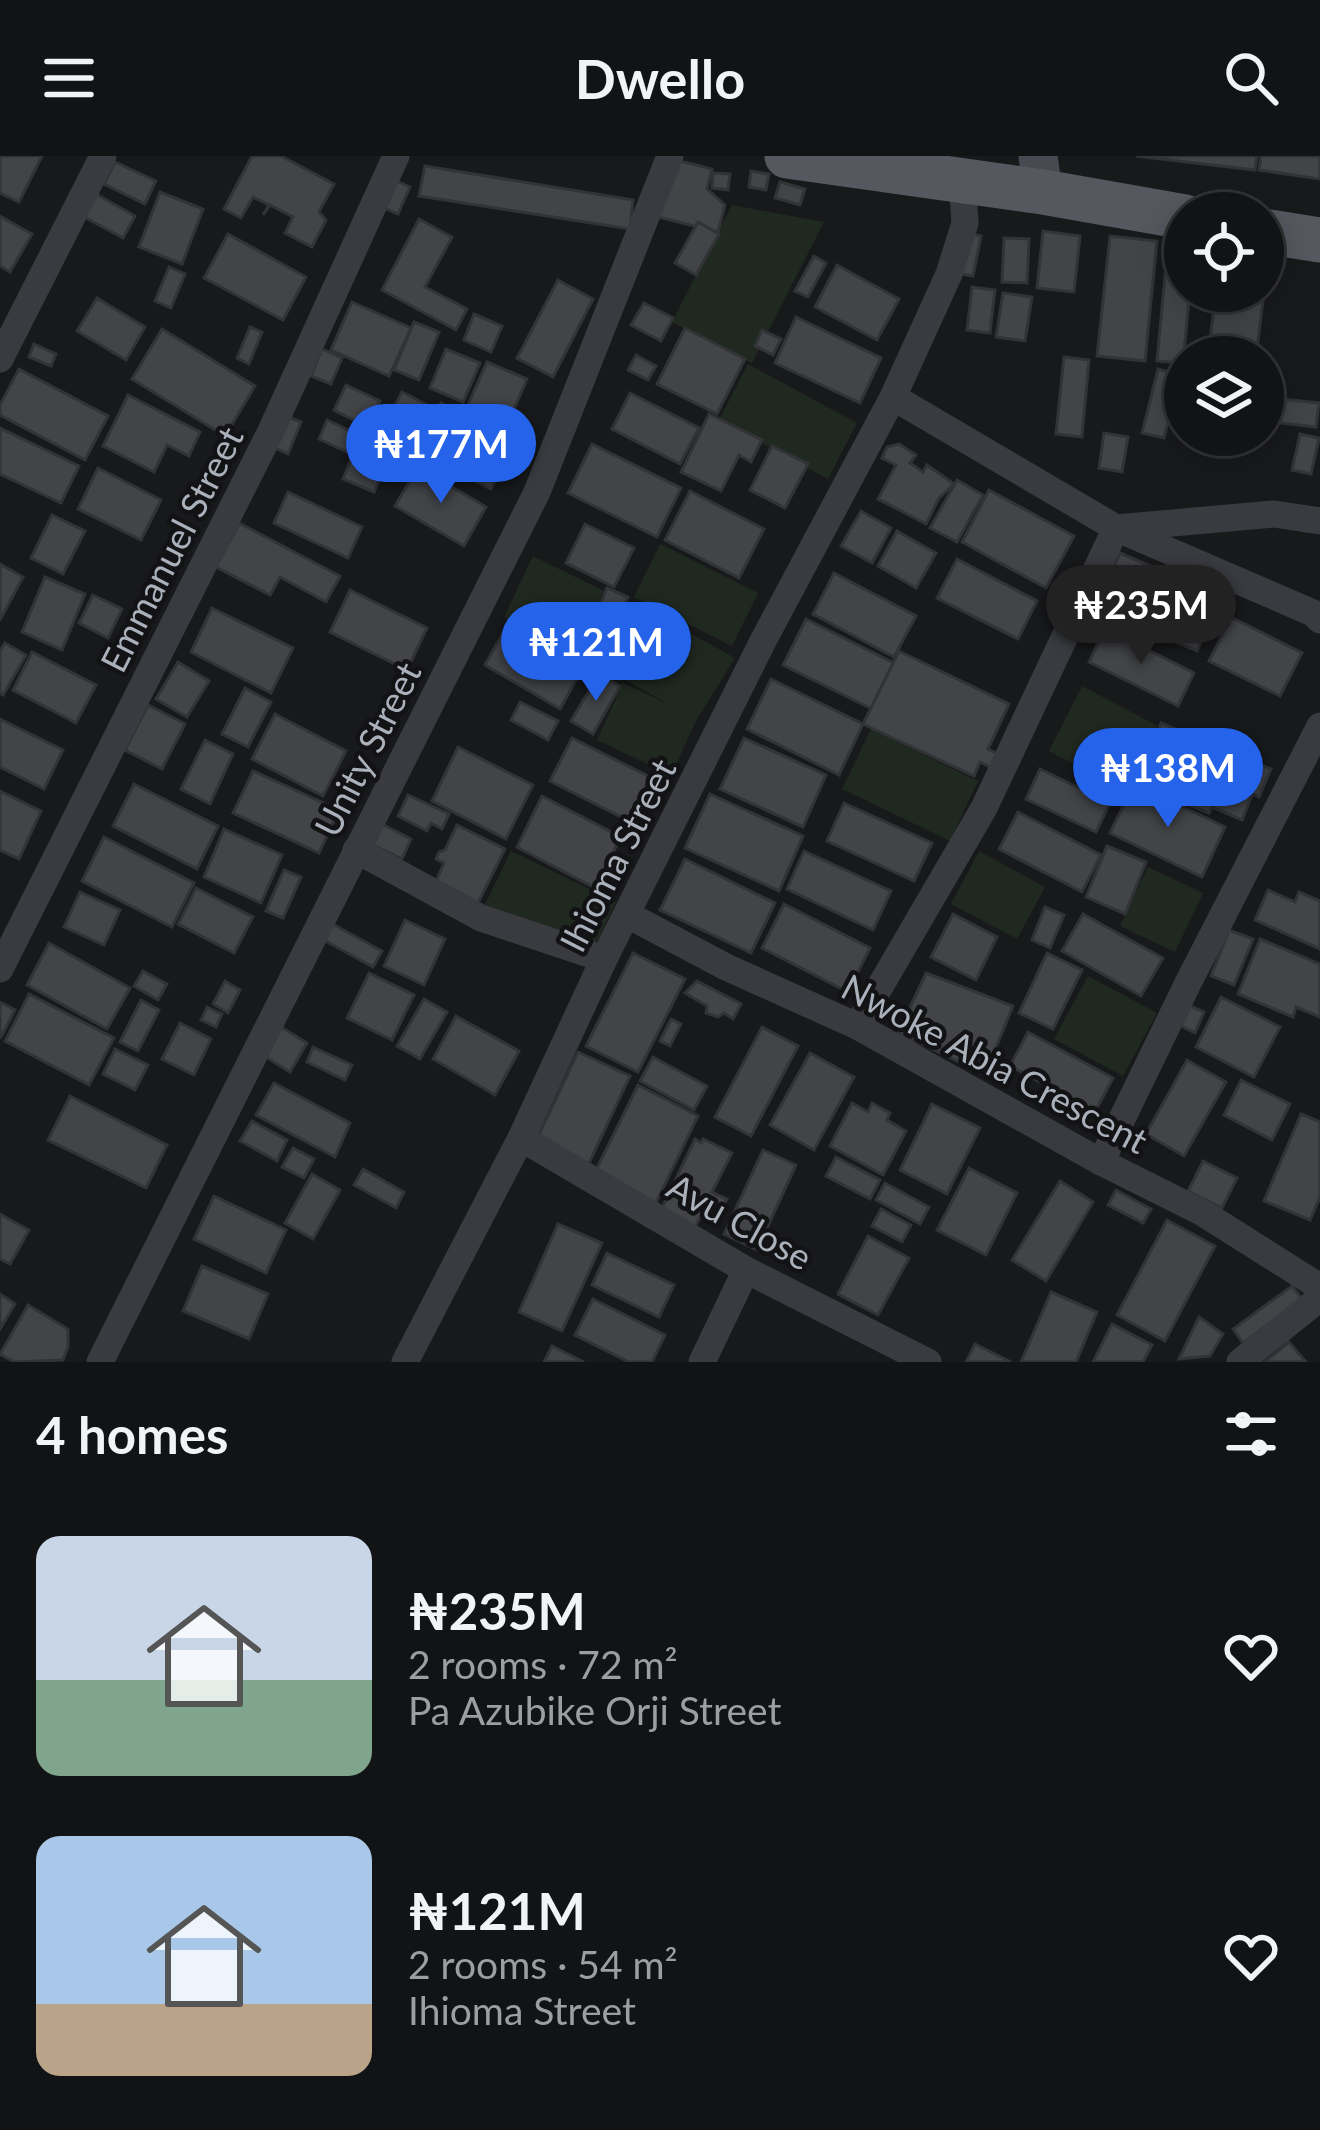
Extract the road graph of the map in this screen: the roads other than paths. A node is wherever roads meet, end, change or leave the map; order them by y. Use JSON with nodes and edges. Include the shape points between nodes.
{"nodes":[{"id":1,"x":103,"y":156,"type":"edge"},
{"id":2,"x":396,"y":156,"type":"edge"},
{"id":3,"x":670,"y":156,"type":"edge"},
{"id":4,"x":787,"y":156,"type":"edge"},
{"id":5,"x":1040,"y":174,"type":"edge"},
{"id":6,"x":962,"y":180,"type":"junction"},
{"id":7,"x":1164,"y":211,"type":"edge"},
{"id":8,"x":1284,"y":234,"type":"edge"},
{"id":9,"x":1320,"y":240,"type":"edge"},
{"id":10,"x":0,"y":358,"type":"edge"},
{"id":11,"x":892,"y":398,"type":"junction"},
{"id":12,"x":1320,"y":521,"type":"edge"},
{"id":13,"x":1116,"y":528,"type":"junction"},
{"id":14,"x":1320,"y":620,"type":"edge"},
{"id":15,"x":1320,"y":726,"type":"edge"},
{"id":16,"x":356,"y":850,"type":"junction"},
{"id":17,"x":628,"y":915,"type":"junction"},
{"id":18,"x":604,"y":959,"type":"junction"},
{"id":19,"x":0,"y":969,"type":"edge"},
{"id":20,"x":857,"y":1026,"type":"junction"},
{"id":21,"x":521,"y":1138,"type":"junction"},
{"id":22,"x":1101,"y":1162,"type":"junction"},
{"id":23,"x":746,"y":1270,"type":"junction"},
{"id":24,"x":1320,"y":1287,"type":"edge"},
{"id":25,"x":1320,"y":1298,"type":"edge"},
{"id":26,"x":100,"y":1362,"type":"edge"},
{"id":27,"x":405,"y":1362,"type":"edge"},
{"id":28,"x":702,"y":1362,"type":"edge"},
{"id":29,"x":928,"y":1362,"type":"edge"},
{"id":30,"x":1240,"y":1362,"type":"edge"}],
"edges":[{"from":1,"to":10,"type":"street"},
{"from":2,"to":19,"type":"street","name":"Emmanuel Street","via":[[270,433]]},
{"from":3,"to":16,"type":"street","name":"Unity Street","via":[[537,492]]},
{"from":4,"to":6,"type":"main road"},
{"from":5,"to":6,"type":"main road"},
{"from":5,"to":7,"type":"main road"},
{"from":6,"to":11,"type":"street","name":"Ihioma Street","via":[[965,223],[949,274]]},
{"from":8,"to":9,"type":"main road"},
{"from":11,"to":13,"type":"street"},
{"from":11,"to":17,"type":"street","name":"Ihioma Street"},
{"from":12,"to":13,"type":"street","via":[[1274,514]]},
{"from":13,"to":14,"type":"street"},
{"from":13,"to":20,"type":"street","via":[[984,808]]},
{"from":15,"to":22,"type":"street"},
{"from":16,"to":18,"type":"street","via":[[481,918]]},
{"from":16,"to":26,"type":"street","name":"Unity Street"},
{"from":17,"to":18,"type":"street","name":"Ihioma Street"},
{"from":17,"to":20,"type":"street","name":"Nwoke Abia Crescent"},
{"from":18,"to":21,"type":"street","name":"Ihioma Street"},
{"from":20,"to":22,"type":"street","name":"Nwoke Abia Crescent"},
{"from":21,"to":23,"type":"street","name":"Avu Close"},
{"from":21,"to":27,"type":"street","name":"Ihioma Street"},
{"from":22,"to":24,"type":"street","name":"Nwoke Abia Crescent","via":[[1203,1213]]},
{"from":23,"to":28,"type":"street"},
{"from":23,"to":29,"type":"street","name":"Avu Close"},
{"from":25,"to":30,"type":"street"}]}
